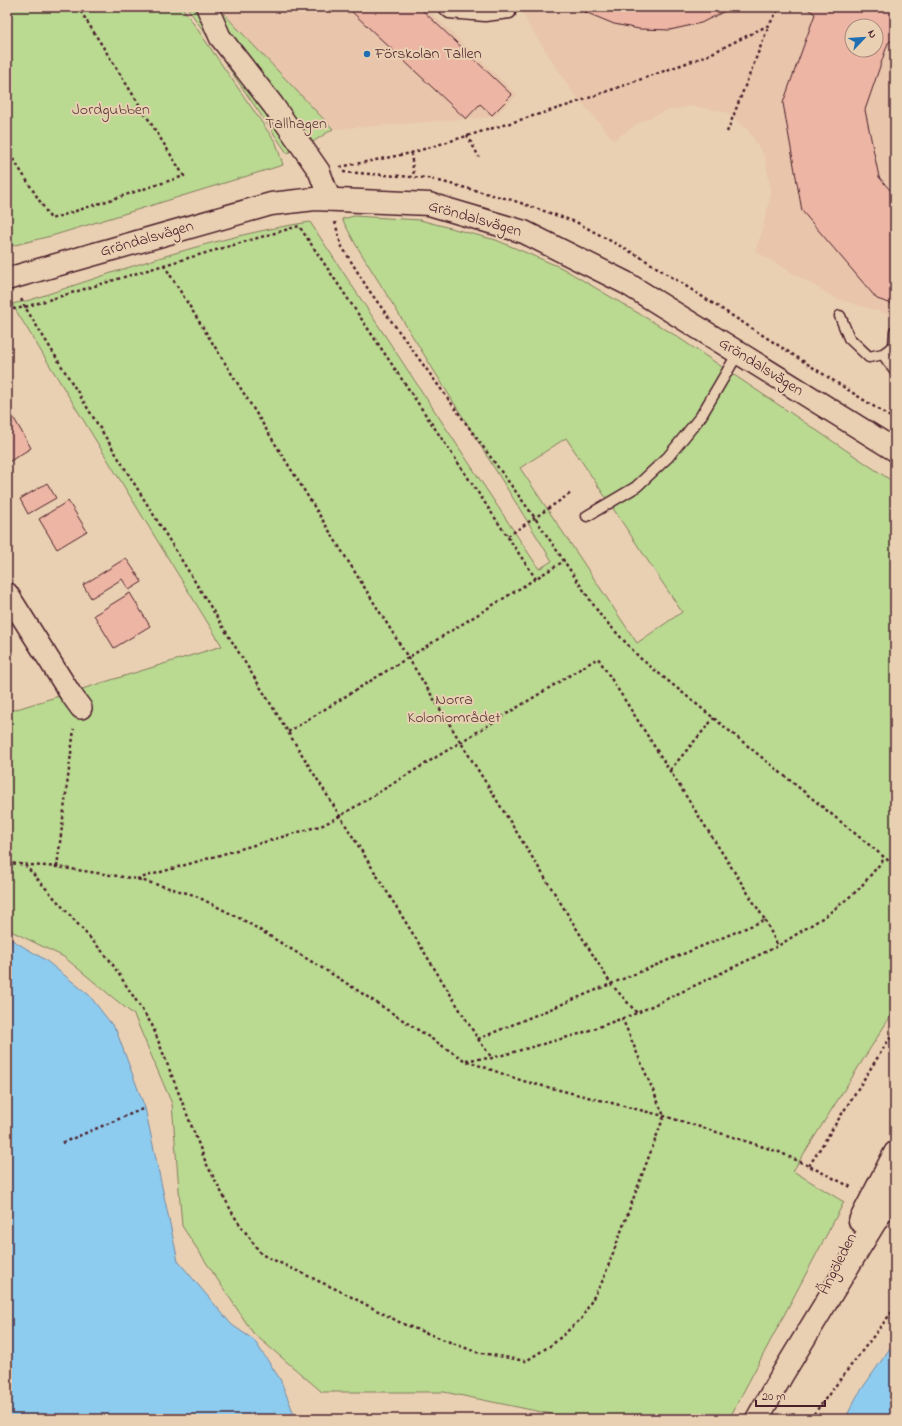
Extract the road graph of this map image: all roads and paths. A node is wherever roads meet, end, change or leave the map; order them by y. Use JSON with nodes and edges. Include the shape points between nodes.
{"nodes":[{"id":1,"x":78,"y":7,"type":"edge"},
{"id":2,"x":207,"y":7,"type":"edge"},
{"id":3,"x":442,"y":7,"type":"edge"},
{"id":4,"x":780,"y":7,"type":"edge"},
{"id":5,"x":510,"y":13,"type":"dead end"},
{"id":6,"x":769,"y":24,"type":"junction"},
{"id":7,"x":727,"y":132,"type":"dead end"},
{"id":8,"x":467,"y":135,"type":"junction"},
{"id":9,"x":7,"y":150,"type":"edge"},
{"id":10,"x":411,"y":153,"type":"junction"},
{"id":11,"x":478,"y":157,"type":"dead end"},
{"id":12,"x":319,"y":171,"type":"junction"},
{"id":13,"x":414,"y":177,"type":"dead end"},
{"id":14,"x":330,"y":200,"type":"junction"},
{"id":15,"x":164,"y":265,"type":"junction"},
{"id":16,"x":7,"y":278,"type":"edge"},
{"id":17,"x":25,"y":307,"type":"junction"},
{"id":18,"x":7,"y":308,"type":"edge"},
{"id":19,"x":840,"y":316,"type":"dead end"},
{"id":20,"x":895,"y":331,"type":"edge"},
{"id":21,"x":738,"y":353,"type":"junction"},
{"id":22,"x":883,"y":354,"type":"junction"},
{"id":23,"x":895,"y":371,"type":"edge"},
{"id":24,"x":895,"y":450,"type":"edge"},
{"id":25,"x":571,"y":493,"type":"dead end"},
{"id":26,"x":586,"y":516,"type":"dead end"},
{"id":27,"x":535,"y":518,"type":"junction"},
{"id":28,"x":508,"y":536,"type":"junction"},
{"id":29,"x":564,"y":561,"type":"junction"},
{"id":30,"x":536,"y":579,"type":"junction"},
{"id":31,"x":7,"y":593,"type":"edge"},
{"id":32,"x":408,"y":658,"type":"junction"},
{"id":33,"x":81,"y":708,"type":"joint"},
{"id":34,"x":714,"y":718,"type":"junction"},
{"id":35,"x":288,"y":732,"type":"junction"},
{"id":36,"x":460,"y":742,"type":"junction"},
{"id":37,"x":670,"y":770,"type":"junction"},
{"id":38,"x":340,"y":816,"type":"junction"},
{"id":39,"x":885,"y":858,"type":"junction"},
{"id":40,"x":7,"y":863,"type":"edge"},
{"id":41,"x":25,"y":865,"type":"junction"},
{"id":42,"x":895,"y":866,"type":"edge"},
{"id":43,"x":58,"y":867,"type":"junction"},
{"id":44,"x":137,"y":879,"type":"junction"},
{"id":45,"x":765,"y":920,"type":"junction"},
{"id":46,"x":778,"y":946,"type":"junction"},
{"id":47,"x":611,"y":984,"type":"junction"},
{"id":48,"x":637,"y":1013,"type":"junction"},
{"id":49,"x":622,"y":1018,"type":"junction"},
{"id":50,"x":895,"y":1030,"type":"edge"},
{"id":51,"x":478,"y":1039,"type":"junction"},
{"id":52,"x":492,"y":1058,"type":"junction"},
{"id":53,"x":464,"y":1060,"type":"junction"},
{"id":54,"x":145,"y":1108,"type":"dead end"},
{"id":55,"x":664,"y":1116,"type":"junction"},
{"id":56,"x":62,"y":1143,"type":"dead end"},
{"id":57,"x":895,"y":1153,"type":"edge"},
{"id":58,"x":809,"y":1166,"type":"junction"},
{"id":59,"x":856,"y":1189,"type":"dead end"},
{"id":60,"x":895,"y":1189,"type":"edge"},
{"id":61,"x":895,"y":1308,"type":"edge"},
{"id":62,"x":782,"y":1376,"type":"junction"},
{"id":63,"x":757,"y":1419,"type":"edge"},
{"id":64,"x":810,"y":1419,"type":"edge"}],
"edges":[{"from":1,"to":9,"type":"path","via":[[184,176],[51,219]]},
{"from":2,"to":12,"type":"street","via":[[220,37],[273,105]]},
{"from":3,"to":5,"type":"lane","via":[[450,13],[486,16]]},
{"from":4,"to":6,"type":"path"},
{"from":6,"to":7,"type":"path"},
{"from":6,"to":8,"type":"path","via":[[706,56],[569,105]]},
{"from":8,"to":10,"type":"path"},
{"from":8,"to":11,"type":"path"},
{"from":10,"to":12,"type":"path"},
{"from":10,"to":13,"type":"path"},
{"from":12,"to":14,"type":"street"},
{"from":14,"to":16,"type":"street","name":"Gröndalsvägen","via":[[315,199],[271,204]]},
{"from":14,"to":21,"type":"street","name":"Gröndalsvägen","via":[[429,204],[524,232],[626,283]]},
{"from":14,"to":27,"type":"path","via":[[341,245],[368,289]]},
{"from":15,"to":17,"type":"path"},
{"from":15,"to":28,"type":"path","via":[[299,226]]},
{"from":15,"to":32,"type":"path"},
{"from":17,"to":18,"type":"path","via":[[15,310]]},
{"from":17,"to":35,"type":"path"},
{"from":19,"to":22,"type":"lane","via":[[849,338],[868,357]]},
{"from":20,"to":22,"type":"lane","via":[[894,346]]},
{"from":21,"to":24,"type":"street","name":"Gröndalsvägen"},
{"from":21,"to":26,"type":"lane","via":[[701,416],[668,457],[636,487]]},
{"from":22,"to":23,"type":"lane"},
{"from":25,"to":27,"type":"path"},
{"from":27,"to":28,"type":"path"},
{"from":27,"to":29,"type":"path"},
{"from":28,"to":30,"type":"path"},
{"from":29,"to":30,"type":"path"},
{"from":29,"to":34,"type":"path","via":[[601,616],[640,658]]},
{"from":30,"to":32,"type":"path"},
{"from":31,"to":33,"type":"street"},
{"from":32,"to":35,"type":"path"},
{"from":32,"to":36,"type":"path"},
{"from":33,"to":43,"type":"path","via":[[72,732]]},
{"from":34,"to":37,"type":"path"},
{"from":34,"to":39,"type":"path"},
{"from":35,"to":38,"type":"path"},
{"from":36,"to":37,"type":"path","via":[[598,658]]},
{"from":36,"to":38,"type":"path"},
{"from":36,"to":47,"type":"path"},
{"from":37,"to":45,"type":"path"},
{"from":38,"to":44,"type":"path","via":[[323,825]]},
{"from":38,"to":51,"type":"path"},
{"from":39,"to":42,"type":"path"},
{"from":39,"to":46,"type":"path","via":[[858,890],[827,915]]},
{"from":40,"to":41,"type":"path"},
{"from":41,"to":43,"type":"path"},
{"from":41,"to":55,"type":"path","via":[[109,959],[152,1025],[206,1163],[234,1216],[261,1254],[418,1330],[476,1352],[526,1361],[582,1318],[603,1280]]},
{"from":43,"to":44,"type":"path"},
{"from":44,"to":53,"type":"path","via":[[194,895],[245,921]]},
{"from":45,"to":46,"type":"path"},
{"from":45,"to":47,"type":"path"},
{"from":46,"to":48,"type":"path"},
{"from":47,"to":48,"type":"path"},
{"from":47,"to":51,"type":"path"},
{"from":48,"to":49,"type":"path"},
{"from":49,"to":52,"type":"path","via":[[579,1034]]},
{"from":49,"to":55,"type":"path"},
{"from":50,"to":58,"type":"path"},
{"from":51,"to":52,"type":"path"},
{"from":52,"to":53,"type":"path"},
{"from":53,"to":55,"type":"path","via":[[523,1082]]},
{"from":54,"to":56,"type":"path"},
{"from":55,"to":58,"type":"path","via":[[772,1150]]},
{"from":57,"to":62,"type":"street","name":"Ängöleden"},
{"from":58,"to":59,"type":"path"},
{"from":60,"to":62,"type":"street","name":"Ängöleden"},
{"from":61,"to":64,"type":"path"},
{"from":62,"to":63,"type":"street","name":"Ängöleden"}]}
